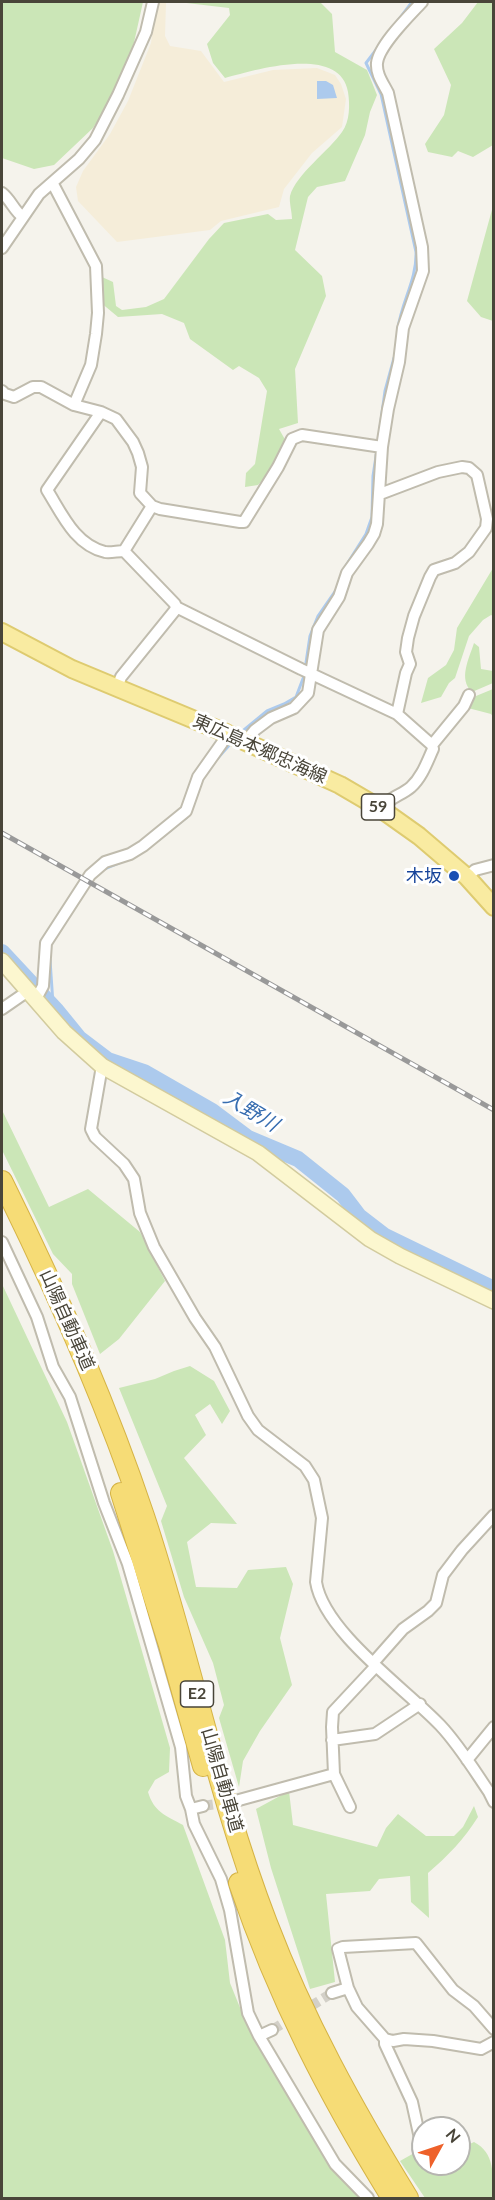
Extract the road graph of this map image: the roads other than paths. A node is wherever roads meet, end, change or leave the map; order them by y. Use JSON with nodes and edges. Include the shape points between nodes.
{"nodes":[{"id":1,"x":153,"y":2,"type":"edge"},
{"id":2,"x":422,"y":2,"type":"edge"},
{"id":3,"x":53,"y":184,"type":"junction"},
{"id":4,"x":2,"y":193,"type":"edge"},
{"id":5,"x":23,"y":217,"type":"junction"},
{"id":6,"x":2,"y":248,"type":"edge"},
{"id":7,"x":2,"y":391,"type":"edge"},
{"id":8,"x":74,"y":405,"type":"junction"},
{"id":9,"x":101,"y":412,"type":"junction"},
{"id":10,"x":378,"y":447,"type":"junction"},
{"id":11,"x":380,"y":494,"type":"junction"},
{"id":12,"x":152,"y":506,"type":"junction"},
{"id":13,"x":124,"y":551,"type":"junction"},
{"id":14,"x":176,"y":607,"type":"junction"},
{"id":15,"x":2,"y":632,"type":"edge"},
{"id":16,"x":306,"y":672,"type":"junction"},
{"id":17,"x":117,"y":688,"type":"junction"},
{"id":18,"x":469,"y":695,"type":"dead end"},
{"id":19,"x":397,"y":714,"type":"junction"},
{"id":20,"x":237,"y":737,"type":"junction"},
{"id":21,"x":432,"y":745,"type":"junction"},
{"id":22,"x":381,"y":809,"type":"junction"},
{"id":23,"x":494,"y":865,"type":"edge"},
{"id":24,"x":467,"y":877,"type":"junction"},
{"id":25,"x":494,"y":907,"type":"edge"},
{"id":26,"x":2,"y":961,"type":"edge"},
{"id":27,"x":37,"y":993,"type":"junction"},
{"id":28,"x":2,"y":1009,"type":"edge"},
{"id":29,"x":102,"y":1066,"type":"junction"},
{"id":30,"x":2,"y":1181,"type":"edge"},
{"id":31,"x":2,"y":1211,"type":"edge"},
{"id":32,"x":2,"y":1242,"type":"edge"},
{"id":33,"x":494,"y":1301,"type":"edge"},
{"id":34,"x":494,"y":1515,"type":"edge"},
{"id":35,"x":374,"y":1665,"type":"junction"},
{"id":36,"x":420,"y":1704,"type":"junction"},
{"id":37,"x":494,"y":1727,"type":"edge"},
{"id":38,"x":332,"y":1740,"type":"junction"},
{"id":39,"x":467,"y":1760,"type":"junction"},
{"id":40,"x":334,"y":1774,"type":"junction"},
{"id":41,"x":239,"y":1800,"type":"tunnel mouth"},
{"id":42,"x":494,"y":1802,"type":"edge"},
{"id":43,"x":204,"y":1806,"type":"tunnel mouth"},
{"id":44,"x":350,"y":1807,"type":"dead end"},
{"id":45,"x":191,"y":1809,"type":"junction"},
{"id":46,"x":348,"y":1988,"type":"junction"},
{"id":47,"x":332,"y":1992,"type":"tunnel mouth"},
{"id":48,"x":494,"y":2029,"type":"edge"},
{"id":49,"x":272,"y":2030,"type":"tunnel mouth"},
{"id":50,"x":259,"y":2036,"type":"junction"},
{"id":51,"x":385,"y":2039,"type":"junction"},
{"id":52,"x":494,"y":2042,"type":"edge"},
{"id":53,"x":415,"y":2116,"type":"edge"},
{"id":54,"x":368,"y":2199,"type":"edge"},
{"id":55,"x":392,"y":2199,"type":"edge"},
{"id":56,"x":408,"y":2199,"type":"edge"}],
"edges":[{"from":1,"to":3,"type":"street","via":[[141,42],[95,140]]},
{"from":2,"to":10,"type":"street","via":[[384,46],[377,61],[378,75],[388,93],[393,115],[422,248],[423,271],[403,328],[399,362]]},
{"from":3,"to":5,"type":"street"},
{"from":3,"to":8,"type":"street","via":[[96,266],[98,313],[92,365]]},
{"from":4,"to":5,"type":"street"},
{"from":5,"to":6,"type":"street"},
{"from":7,"to":8,"type":"street","via":[[14,397],[41,387]]},
{"from":8,"to":9,"type":"street"},
{"from":9,"to":12,"type":"street","via":[[116,419],[133,442],[142,467],[140,493]]},
{"from":9,"to":13,"type":"street","via":[[47,490],[82,540],[105,552]]},
{"from":10,"to":11,"type":"street"},
{"from":10,"to":12,"type":"street","via":[[302,435],[292,439],[279,467],[243,522]]},
{"from":11,"to":16,"type":"street","via":[[374,534],[347,573],[339,597],[318,630]]},
{"from":11,"to":19,"type":"street","via":[[438,472],[469,468],[477,475],[487,519],[486,528],[469,552],[455,563],[434,570],[430,577],[408,638],[406,652],[410,664]]},
{"from":12,"to":13,"type":"street"},
{"from":13,"to":14,"type":"street"},
{"from":14,"to":16,"type":"street"},
{"from":14,"to":17,"type":"street","via":[[121,677]]},
{"from":15,"to":17,"type":"main road","name":"東広島本郷忠海線","number":"59"},
{"from":16,"to":19,"type":"street"},
{"from":16,"to":20,"type":"street","via":[[308,693],[294,708]]},
{"from":17,"to":20,"type":"main road","name":"東広島本郷忠海線","number":"59"},
{"from":18,"to":21,"type":"street"},
{"from":19,"to":21,"type":"street"},
{"from":20,"to":22,"type":"main road","name":"東広島本郷忠海線","number":"59","via":[[340,785]]},
{"from":20,"to":27,"type":"street","via":[[222,743],[198,777],[186,811],[143,846],[105,862],[90,875],[46,943]]},
{"from":21,"to":22,"type":"street","via":[[419,778]]},
{"from":22,"to":24,"type":"main road","name":"東広島本郷忠海線","number":"59"},
{"from":23,"to":24,"type":"street","via":[[475,870]]},
{"from":24,"to":25,"type":"main road","name":"東広島本郷忠海線","number":"59"},
{"from":26,"to":27,"type":"street"},
{"from":27,"to":28,"type":"street"},
{"from":27,"to":29,"type":"street","via":[[64,1032]]},
{"from":29,"to":33,"type":"street","via":[[258,1153],[370,1239]]},
{"from":29,"to":35,"type":"street","via":[[91,1129],[130,1171],[140,1213],[154,1247],[215,1347],[248,1416],[258,1430],[305,1467],[314,1480],[322,1518],[318,1590],[334,1620]]},
{"from":30,"to":56,"type":"highway","name":"山陽自動車道","number":"E2","via":[[73,1330],[126,1466],[267,1923],[326,2056]]},
{"from":31,"to":55,"type":"highway","name":"山陽自動車道","number":"E2","via":[[61,1336],[128,1512],[254,1928],[314,2063]]},
{"from":32,"to":45,"type":"street","via":[[37,1317],[53,1367],[70,1397],[128,1564],[181,1748]]},
{"from":34,"to":35,"type":"street","via":[[443,1575],[436,1603],[403,1629]]},
{"from":35,"to":36,"type":"street"},
{"from":35,"to":38,"type":"street","via":[[333,1712]]},
{"from":36,"to":38,"type":"street","via":[[375,1734]]},
{"from":36,"to":39,"type":"street"},
{"from":37,"to":39,"type":"street"},
{"from":38,"to":40,"type":"street"},
{"from":39,"to":42,"type":"street"},
{"from":40,"to":41,"type":"street"},
{"from":40,"to":44,"type":"street"},
{"from":43,"to":45,"type":"street"},
{"from":45,"to":50,"type":"street","via":[[194,1824],[221,1879],[248,2013]]},
{"from":46,"to":47,"type":"street"},
{"from":46,"to":48,"type":"street","via":[[338,1949],[416,1943],[453,1989]]},
{"from":46,"to":51,"type":"street","via":[[357,2007]]},
{"from":49,"to":50,"type":"street"},
{"from":50,"to":54,"type":"street","via":[[335,2164]]},
{"from":51,"to":52,"type":"street","via":[[481,2049]]},
{"from":51,"to":53,"type":"street"}]}
